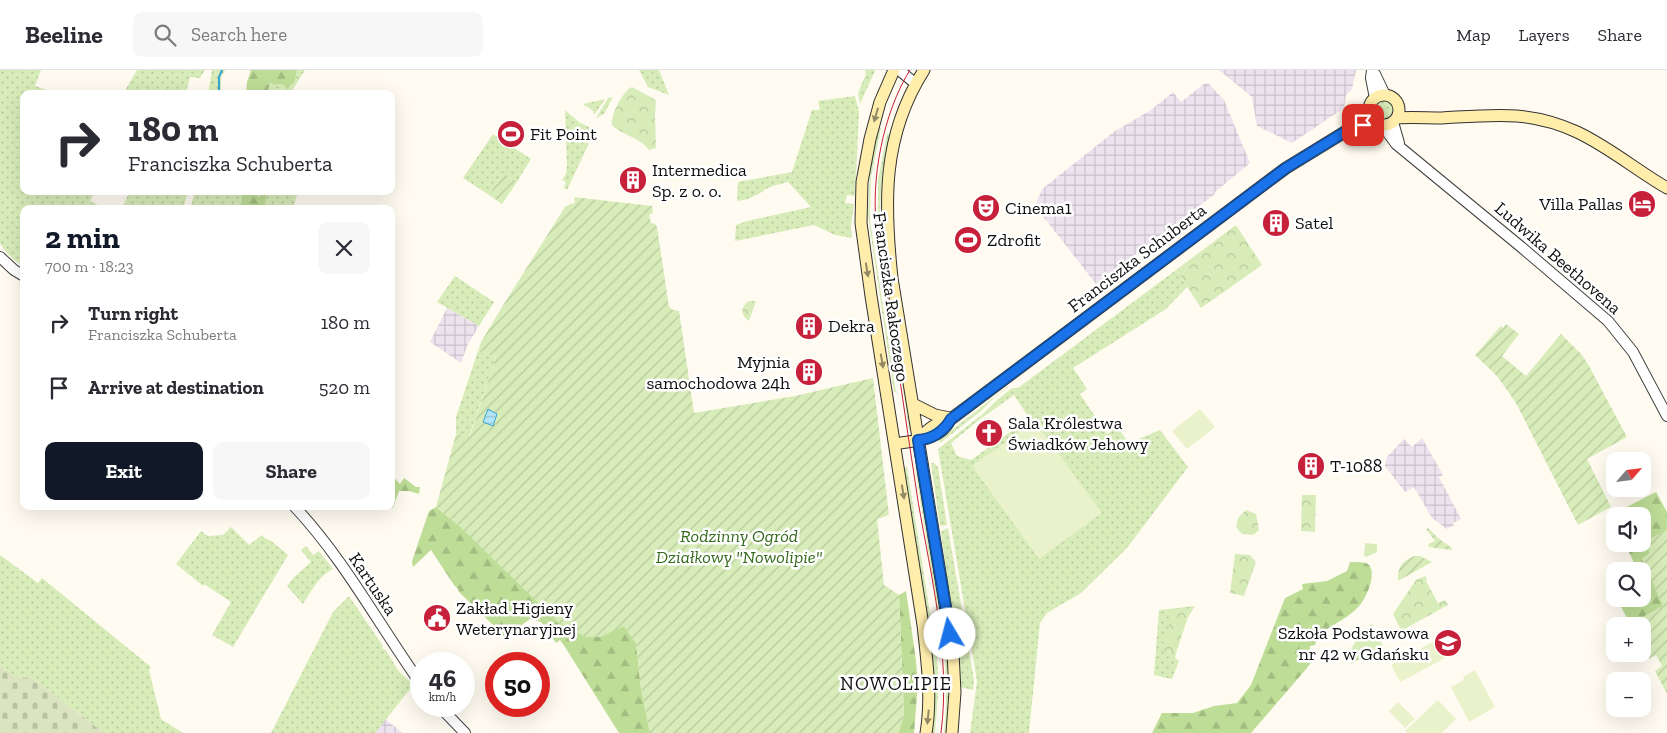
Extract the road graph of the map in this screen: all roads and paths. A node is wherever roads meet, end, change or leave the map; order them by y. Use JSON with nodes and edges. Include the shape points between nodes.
{"nodes":[{"id":1,"x":894,"y":70,"type":"edge"},
{"id":2,"x":899,"y":70,"type":"edge"},
{"id":3,"x":924,"y":70,"type":"edge"},
{"id":4,"x":1372,"y":70,"type":"edge"},
{"id":5,"x":916,"y":84,"type":"junction"},
{"id":6,"x":1380,"y":97,"type":"junction"},
{"id":7,"x":1370,"y":110,"type":"junction"},
{"id":8,"x":1389,"y":118,"type":"junction"},
{"id":9,"x":1348,"y":130,"type":"junction"},
{"id":10,"x":1667,"y":188,"type":"edge"},
{"id":11,"x":0,"y":257,"type":"edge"},
{"id":12,"x":20,"y":274,"type":"edge"},
{"id":13,"x":913,"y":404,"type":"junction"},
{"id":14,"x":1667,"y":416,"type":"edge"},
{"id":15,"x":951,"y":419,"type":"junction"},
{"id":16,"x":918,"y":440,"type":"junction"},
{"id":17,"x":895,"y":444,"type":"junction"},
{"id":18,"x":298,"y":510,"type":"edge"},
{"id":19,"x":410,"y":668,"type":"edge"},
{"id":20,"x":450,"y":717,"type":"edge"},
{"id":21,"x":465,"y":733,"type":"edge"},
{"id":22,"x":926,"y":733,"type":"edge"},
{"id":23,"x":952,"y":733,"type":"edge"}],
"edges":[{"from":1,"to":17,"type":"main road","name":"Franciszka Rakoczego","one_way":true,"via":[[880,102],[870,139],[862,182],[861,223]]},
{"from":2,"to":5,"type":"street"},
{"from":3,"to":5,"type":"main road","name":"Franciszka Rakoczego"},
{"from":4,"to":6,"type":"street"},
{"from":5,"to":13,"type":"main road","name":"Franciszka Rakoczego","via":[[894,142],[886,210],[892,278]]},
{"from":6,"to":7,"type":"main road","via":[[1371,104]]},
{"from":6,"to":8,"type":"main road","via":[[1394,99]]},
{"from":7,"to":8,"type":"main road","via":[[1371,117]]},
{"from":7,"to":9,"type":"main road","name":"Franciszka Schuberta"},
{"from":8,"to":9,"type":"main road","name":"Franciszka Schuberta"},
{"from":8,"to":10,"type":"main road","name":"Franciszka Schuberta","via":[[1497,114],[1543,120],[1593,140]]},
{"from":8,"to":14,"type":"street","name":"Ludwika Beethovena","via":[[1392,140],[1608,322],[1633,352]]},
{"from":9,"to":15,"type":"main road","name":"Franciszka Schuberta","via":[[1286,168]]},
{"from":11,"to":12,"type":"street"},
{"from":13,"to":15,"type":"main road","via":[[934,415]]},
{"from":13,"to":16,"type":"main road","name":"Franciszka Rakoczego"},
{"from":15,"to":16,"type":"main road","name":"Franciszka Schuberta","via":[[932,426]]},
{"from":16,"to":17,"type":"main road"},
{"from":16,"to":23,"type":"main road","via":[[953,653]]},
{"from":17,"to":22,"type":"main road","one_way":true,"via":[[928,667]]},
{"from":18,"to":19,"type":"street","name":"Kartuska","via":[[314,528]]},
{"from":20,"to":21,"type":"street"}]}
